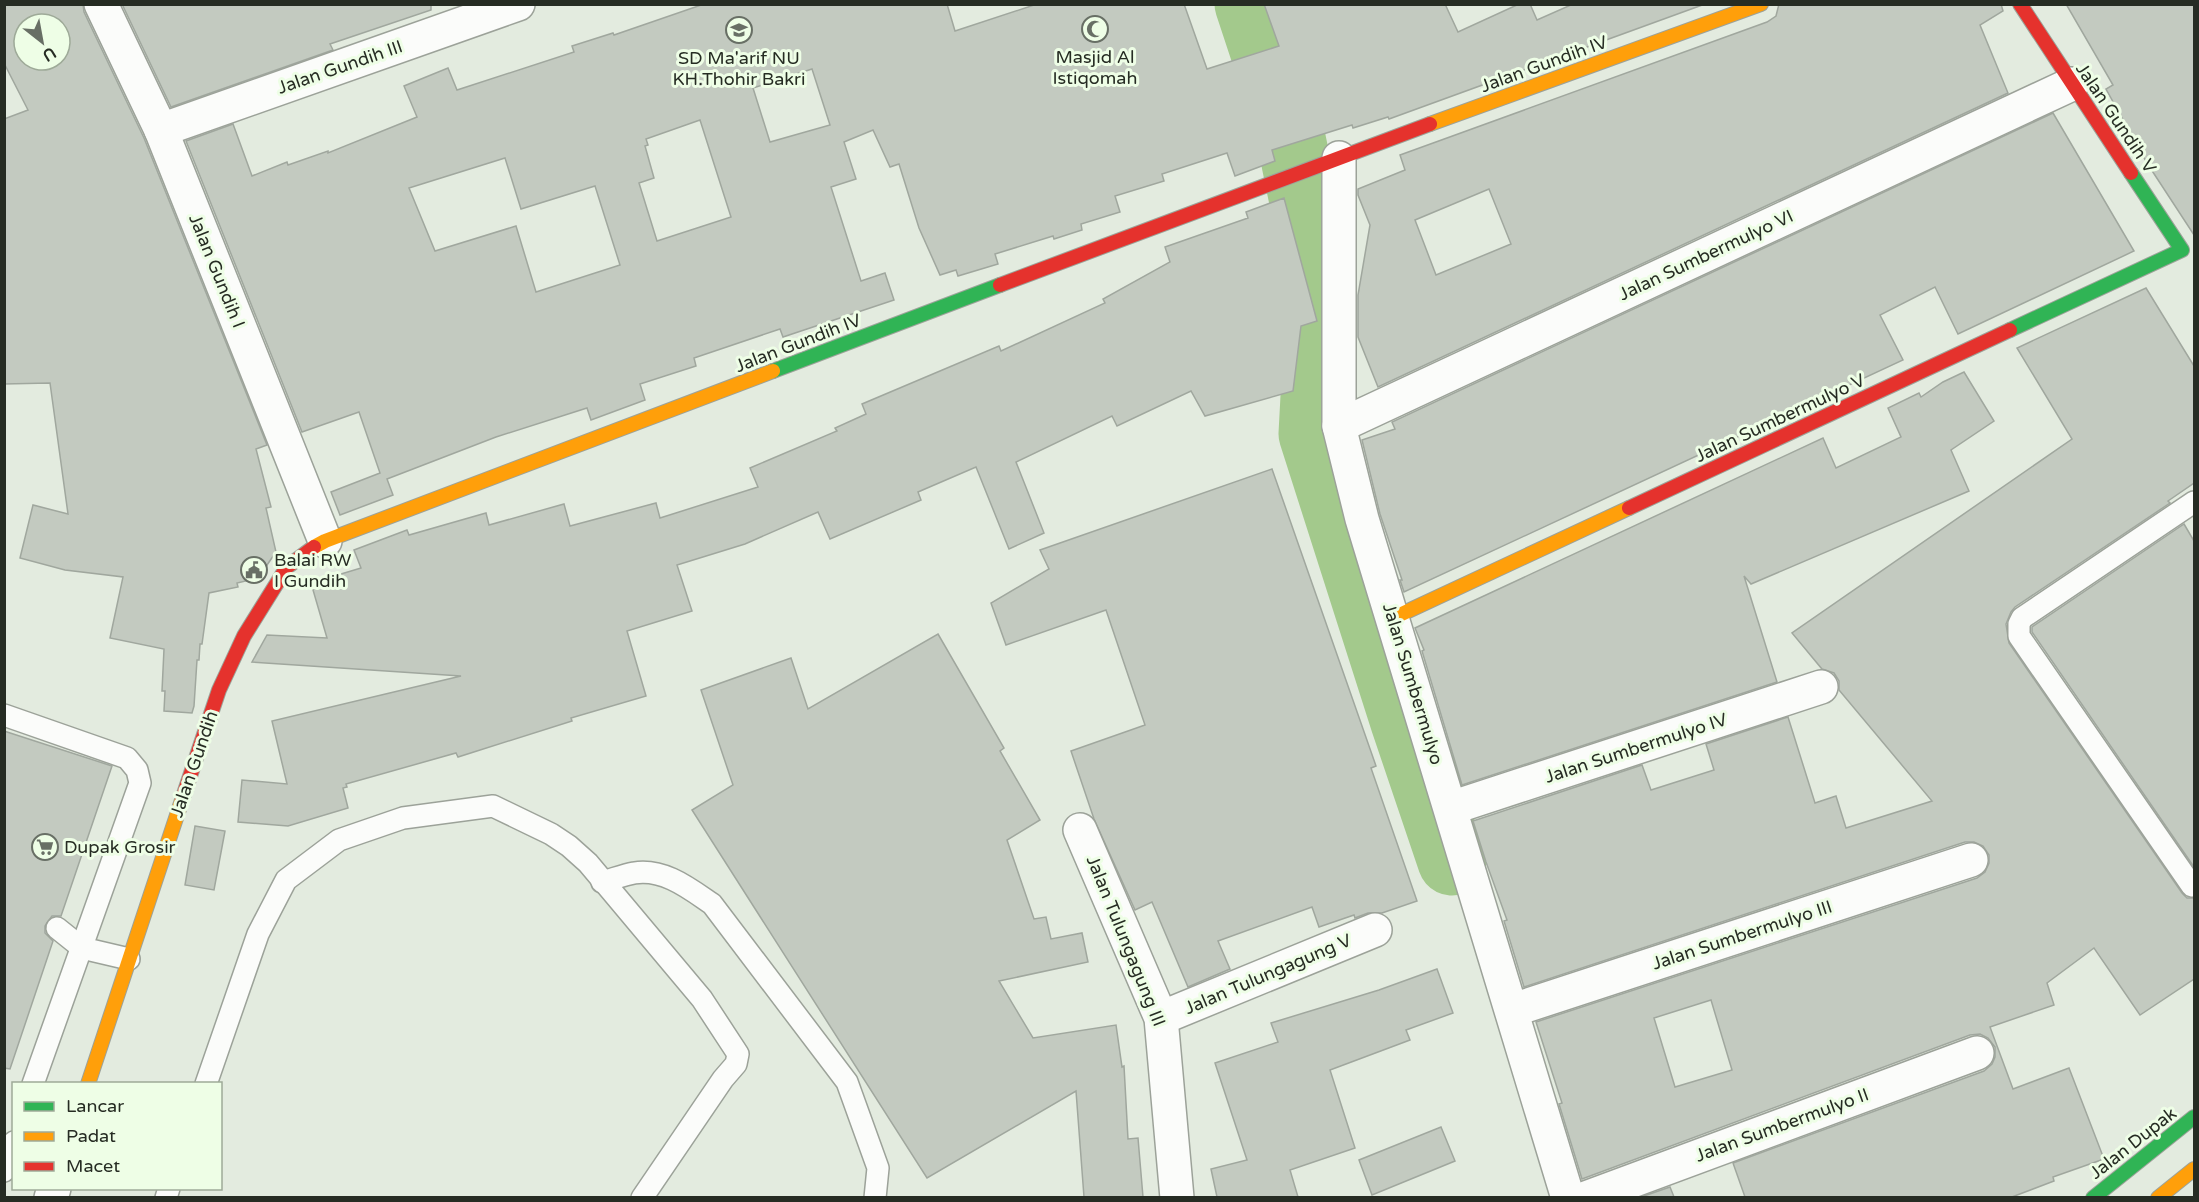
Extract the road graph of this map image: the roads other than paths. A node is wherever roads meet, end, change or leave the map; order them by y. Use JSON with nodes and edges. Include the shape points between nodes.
{"nodes":[{"id":1,"x":101,"y":4,"type":"edge"},
{"id":2,"x":518,"y":4,"type":"edge"},
{"id":3,"x":1761,"y":4,"type":"edge"},
{"id":4,"x":2020,"y":4,"type":"edge"},
{"id":5,"x":2072,"y":84,"type":"junction"},
{"id":6,"x":161,"y":130,"type":"junction"},
{"id":7,"x":1326,"y":162,"type":"junction"},
{"id":8,"x":2182,"y":250,"type":"joint"},
{"id":9,"x":1340,"y":426,"type":"junction"},
{"id":10,"x":2194,"y":502,"type":"edge"},
{"id":11,"x":325,"y":542,"type":"junction"},
{"id":12,"x":1393,"y":618,"type":"junction"},
{"id":13,"x":1821,"y":687,"type":"dead end"},
{"id":14,"x":4,"y":715,"type":"edge"},
{"id":15,"x":1450,"y":808,"type":"junction"},
{"id":16,"x":1080,"y":830,"type":"dead end"},
{"id":17,"x":1971,"y":860,"type":"dead end"},
{"id":18,"x":602,"y":882,"type":"junction"},
{"id":19,"x":2192,"y":886,"type":"dead end"},
{"id":20,"x":57,"y":928,"type":"dead end"},
{"id":21,"x":1375,"y":930,"type":"dead end"},
{"id":22,"x":82,"y":948,"type":"junction"},
{"id":23,"x":129,"y":959,"type":"junction"},
{"id":24,"x":1513,"y":1010,"type":"junction"},
{"id":25,"x":1161,"y":1018,"type":"junction"},
{"id":26,"x":1977,"y":1053,"type":"dead end"},
{"id":27,"x":33,"y":1082,"type":"edge"},
{"id":28,"x":88,"y":1082,"type":"edge"},
{"id":29,"x":206,"y":1082,"type":"edge"},
{"id":30,"x":2194,"y":1118,"type":"edge"},
{"id":31,"x":12,"y":1148,"type":"edge"},
{"id":32,"x":2194,"y":1168,"type":"edge"},
{"id":33,"x":4,"y":1171,"type":"edge"},
{"id":34,"x":642,"y":1197,"type":"edge"},
{"id":35,"x":875,"y":1197,"type":"edge"},
{"id":36,"x":1177,"y":1197,"type":"edge"},
{"id":37,"x":1568,"y":1197,"type":"edge"},
{"id":38,"x":1586,"y":1197,"type":"edge"},
{"id":39,"x":2093,"y":1197,"type":"edge"},
{"id":40,"x":2158,"y":1197,"type":"edge"}],
"edges":[{"from":1,"to":6,"type":"street","name":"Jalan Gundih I"},
{"from":2,"to":6,"type":"street","name":"Jalan Gundih III"},
{"from":3,"to":7,"type":"street","name":"Jalan Gundih IV"},
{"from":4,"to":5,"type":"street","name":"Jalan Gundih V"},
{"from":5,"to":8,"type":"street","name":"Jalan Gundih V"},
{"from":5,"to":9,"type":"street","name":"Jalan Sumbermulyo VI"},
{"from":6,"to":11,"type":"street","name":"Jalan Gundih I"},
{"from":7,"to":9,"type":"street","name":"Jalan Sumbermulyo"},
{"from":7,"to":11,"type":"street","name":"Jalan Gundih IV"},
{"from":8,"to":12,"type":"street","name":"Jalan Sumbermulyo V"},
{"from":9,"to":12,"type":"street","name":"Jalan Sumbermulyo","via":[[1362,519]]},
{"from":10,"to":19,"type":"lane","via":[[2022,618],[2018,630]]},
{"from":11,"to":23,"type":"street","name":"Jalan Gundih","via":[[287,567],[244,636],[219,690]]},
{"from":12,"to":15,"type":"street","name":"Jalan Sumbermulyo"},
{"from":13,"to":15,"type":"street","name":"Jalan Sumbermulyo IV"},
{"from":14,"to":22,"type":"lane","via":[[127,758],[137,770],[138,790]]},
{"from":15,"to":24,"type":"street","name":"Jalan Sumbermulyo"},
{"from":16,"to":25,"type":"street","name":"Jalan Tulungagung III"},
{"from":17,"to":24,"type":"street","name":"Jalan Sumbermulyo III"},
{"from":18,"to":29,"type":"lane","via":[[569,846],[493,806],[403,818],[339,840],[286,880],[258,934]]},
{"from":18,"to":34,"type":"lane","via":[[702,999],[738,1054],[736,1064]]},
{"from":18,"to":35,"type":"lane","via":[[636,873],[655,873],[712,904],[847,1082],[878,1168]]},
{"from":20,"to":22,"type":"lane"},
{"from":21,"to":25,"type":"street","name":"Jalan Tulungagung V"},
{"from":22,"to":23,"type":"lane"},
{"from":22,"to":27,"type":"lane"},
{"from":23,"to":28,"type":"street","name":"Jalan Gundih"},
{"from":24,"to":37,"type":"street","name":"Jalan Sumbermulyo"},
{"from":25,"to":36,"type":"street","name":"Jalan Tulungagung III"},
{"from":26,"to":38,"type":"street","name":"Jalan Sumbermulyo II"},
{"from":30,"to":39,"type":"street","name":"Jalan Dupak"},
{"from":31,"to":33,"type":"lane"},
{"from":32,"to":40,"type":"street"}]}
